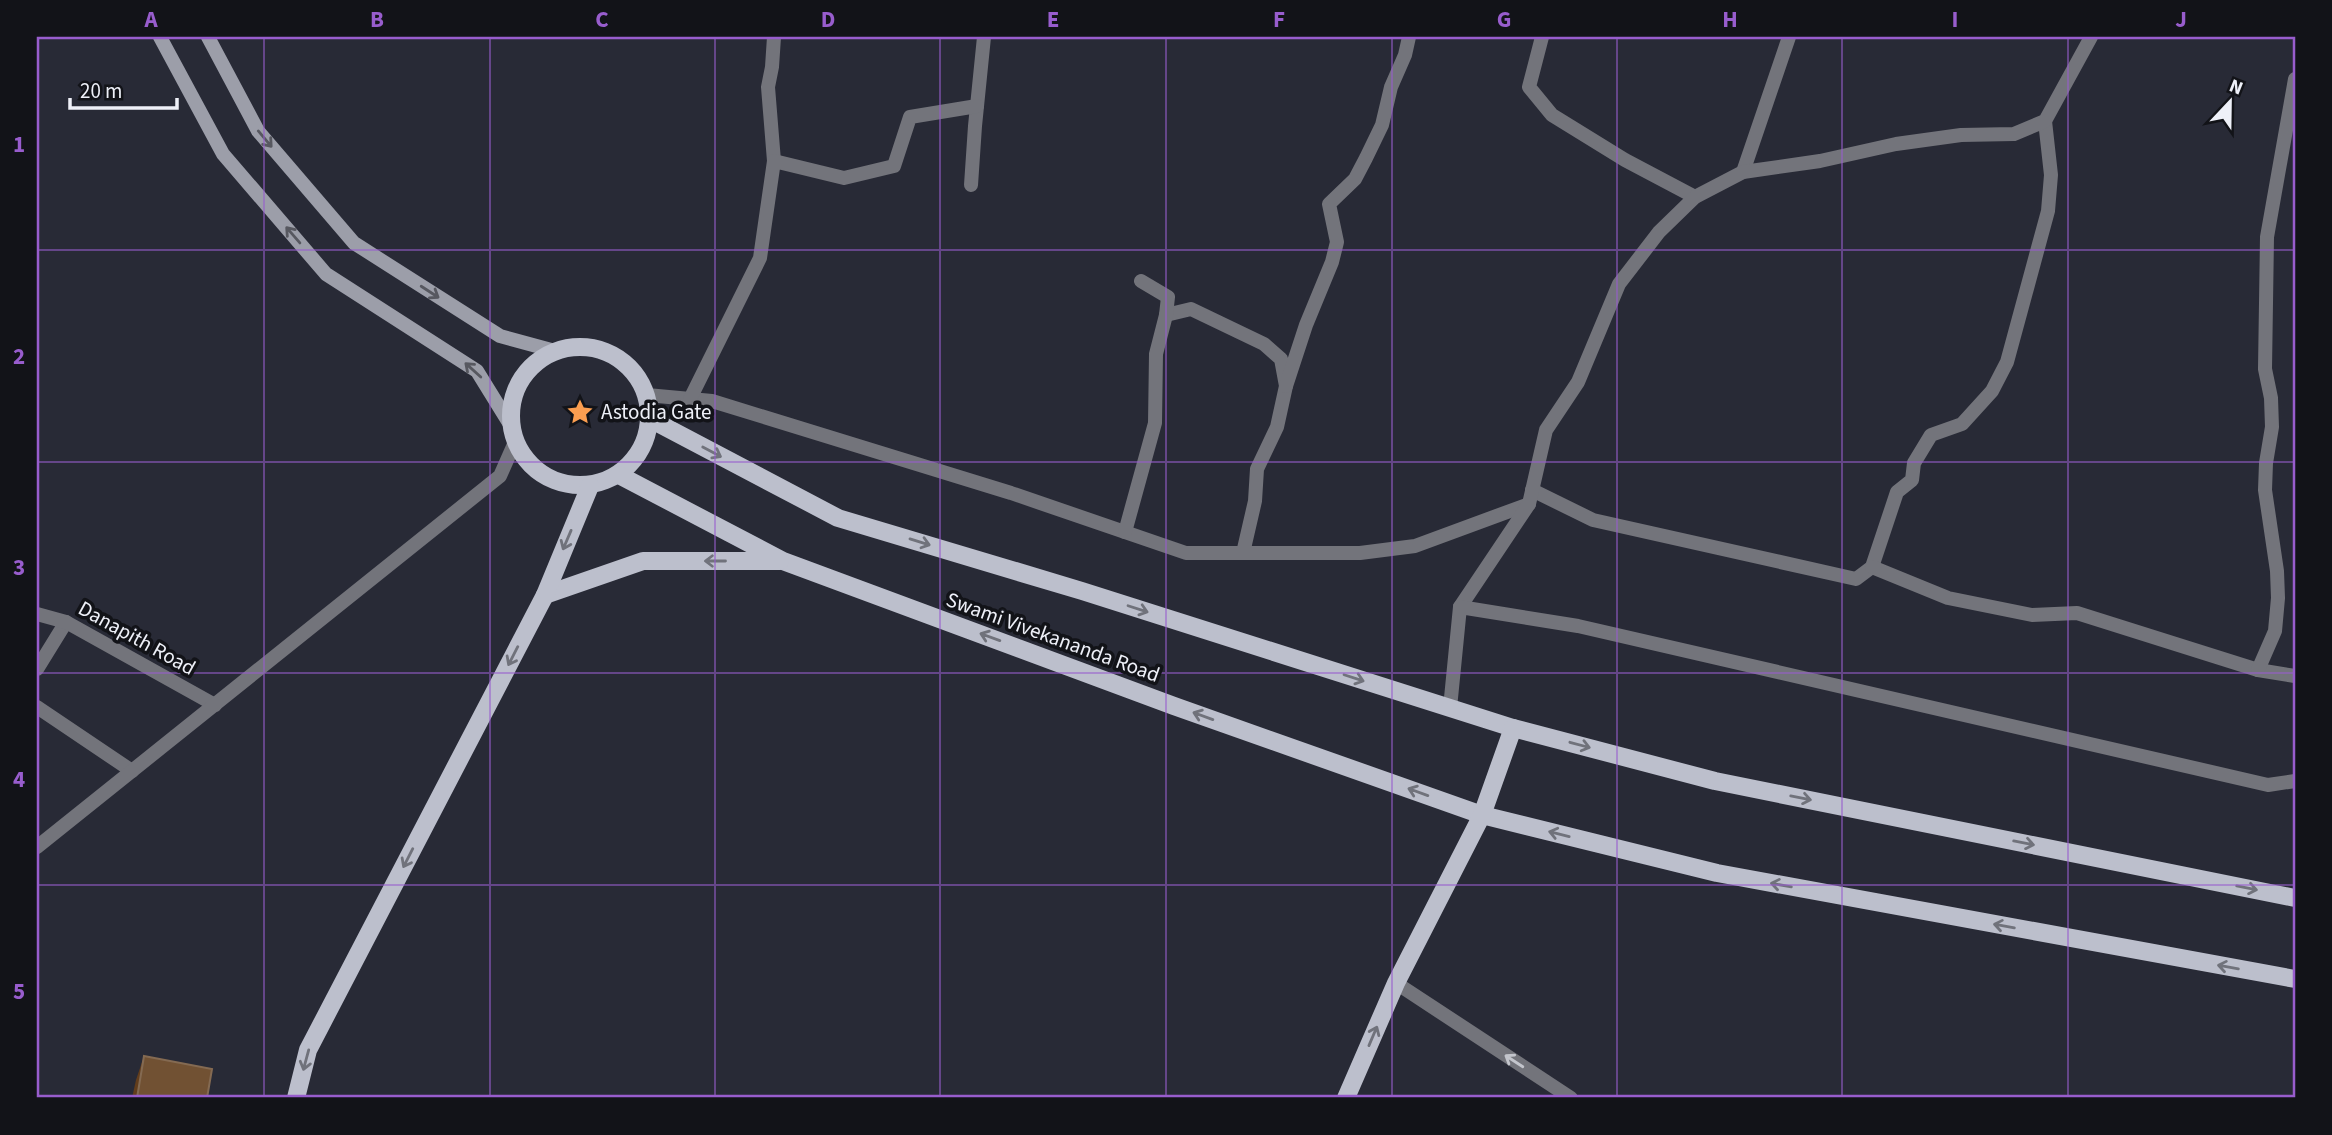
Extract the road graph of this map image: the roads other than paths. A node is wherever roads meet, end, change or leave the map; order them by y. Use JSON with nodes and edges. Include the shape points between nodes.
{"nodes":[{"id":1,"x":160,"y":37,"type":"edge"},
{"id":2,"x":208,"y":37,"type":"edge"},
{"id":3,"x":774,"y":37,"type":"edge"},
{"id":4,"x":984,"y":37,"type":"edge"},
{"id":5,"x":1409,"y":37,"type":"edge"},
{"id":6,"x":1542,"y":37,"type":"edge"},
{"id":7,"x":1789,"y":37,"type":"edge"},
{"id":8,"x":2091,"y":37,"type":"edge"},
{"id":9,"x":2295,"y":79,"type":"edge"},
{"id":10,"x":976,"y":106,"type":"junction"},
{"id":11,"x":2045,"y":121,"type":"junction"},
{"id":12,"x":774,"y":161,"type":"junction"},
{"id":13,"x":1743,"y":172,"type":"junction"},
{"id":14,"x":971,"y":185,"type":"dead end"},
{"id":15,"x":1695,"y":197,"type":"junction"},
{"id":16,"x":1141,"y":281,"type":"dead end"},
{"id":17,"x":1166,"y":315,"type":"junction"},
{"id":18,"x":555,"y":351,"type":"junction"},
{"id":19,"x":1286,"y":386,"type":"junction"},
{"id":20,"x":647,"y":395,"type":"junction"},
{"id":21,"x":690,"y":399,"type":"junction"},
{"id":22,"x":652,"y":420,"type":"junction"},
{"id":23,"x":513,"y":434,"type":"junction"},
{"id":24,"x":619,"y":475,"type":"junction"},
{"id":25,"x":590,"y":486,"type":"junction"},
{"id":26,"x":1530,"y":497,"type":"junction"},
{"id":27,"x":1125,"y":532,"type":"junction"},
{"id":28,"x":1243,"y":553,"type":"junction"},
{"id":29,"x":783,"y":561,"type":"junction"},
{"id":30,"x":1872,"y":567,"type":"junction"},
{"id":31,"x":545,"y":595,"type":"junction"},
{"id":32,"x":1460,"y":607,"type":"junction"},
{"id":33,"x":37,"y":614,"type":"edge"},
{"id":34,"x":66,"y":622,"type":"junction"},
{"id":35,"x":37,"y":669,"type":"edge"},
{"id":36,"x":2258,"y":670,"type":"junction"},
{"id":37,"x":2295,"y":676,"type":"edge"},
{"id":38,"x":215,"y":705,"type":"junction"},
{"id":39,"x":37,"y":707,"type":"edge"},
{"id":40,"x":1450,"y":708,"type":"junction"},
{"id":41,"x":1513,"y":728,"type":"junction"},
{"id":42,"x":132,"y":771,"type":"junction"},
{"id":43,"x":2295,"y":781,"type":"edge"},
{"id":44,"x":1482,"y":815,"type":"junction"},
{"id":45,"x":37,"y":847,"type":"edge"},
{"id":46,"x":2295,"y":898,"type":"edge"},
{"id":47,"x":2295,"y":979,"type":"edge"},
{"id":48,"x":1396,"y":983,"type":"junction"},
{"id":49,"x":296,"y":1098,"type":"edge"},
{"id":50,"x":1346,"y":1098,"type":"edge"},
{"id":51,"x":1571,"y":1098,"type":"edge"}],
"edges":[{"from":23,"to":1,"type":"main road","one_way":true,"via":[[477,371],[326,274],[223,154]]},
{"from":2,"to":18,"type":"main road","one_way":true,"via":[[258,131],[354,243],[500,336]]},
{"from":3,"to":12,"type":"street","via":[[768,87]]},
{"from":4,"to":10,"type":"street"},
{"from":5,"to":19,"type":"street","via":[[1371,147],[1355,179],[1329,204],[1337,242]]},
{"from":6,"to":15,"type":"street","via":[[1529,87],[1552,115]]},
{"from":7,"to":13,"type":"street"},
{"from":8,"to":11,"type":"street"},
{"from":9,"to":36,"type":"street","via":[[2267,237],[2265,369],[2272,427],[2265,490],[2278,598],[2275,631]]},
{"from":10,"to":12,"type":"street","via":[[910,117],[894,166],[844,177]]},
{"from":10,"to":14,"type":"street"},
{"from":11,"to":13,"type":"street","via":[[2014,134],[1896,144]]},
{"from":11,"to":30,"type":"street","via":[[2051,175],[2048,211],[2007,362],[1992,391],[1962,424],[1931,435],[1914,463],[1912,480],[1897,492]]},
{"from":12,"to":21,"type":"street","via":[[760,258]]},
{"from":13,"to":15,"type":"street"},
{"from":15,"to":26,"type":"street","via":[[1659,232],[1619,284],[1578,382],[1546,430]]},
{"from":16,"to":17,"type":"street","via":[[1168,297]]},
{"from":17,"to":19,"type":"street","via":[[1191,309],[1264,344],[1281,359]]},
{"from":17,"to":27,"type":"street","via":[[1156,354],[1155,423]]},
{"from":18,"to":20,"type":"main road","via":[[595,348],[618,358]]},
{"from":18,"to":23,"type":"main road","via":[[532,366],[517,386],[511,402]]},
{"from":19,"to":28,"type":"street","via":[[1277,428],[1256,469],[1255,501]]},
{"from":20,"to":21,"type":"street"},
{"from":20,"to":22,"type":"main road"},
{"from":21,"to":27,"type":"street","via":[[724,404]]},
{"from":22,"to":24,"type":"main road","via":[[640,453]]},
{"from":22,"to":40,"type":"main road","one_way":true,"via":[[838,518]]},
{"from":23,"to":25,"type":"main road","via":[[537,472],[559,483]]},
{"from":23,"to":38,"type":"street","via":[[500,476]]},
{"from":24,"to":25,"type":"main road"},
{"from":24,"to":29,"type":"main road","name":"Swami Vivekananda Road"},
{"from":25,"to":31,"type":"main road","one_way":true},
{"from":26,"to":28,"type":"street","via":[[1415,546],[1360,553]]},
{"from":26,"to":30,"type":"street","via":[[1593,520],[1856,579]]},
{"from":26,"to":32,"type":"street"},
{"from":27,"to":28,"type":"street","via":[[1186,553]]},
{"from":29,"to":31,"type":"main road","one_way":true,"via":[[643,561]]},
{"from":44,"to":29,"type":"main road","name":"Swami Vivekananda Road","one_way":true},
{"from":30,"to":36,"type":"street","via":[[1948,598],[2032,615],[2077,613]]},
{"from":31,"to":49,"type":"main road","one_way":true,"via":[[309,1050]]},
{"from":32,"to":40,"type":"street"},
{"from":32,"to":43,"type":"street","via":[[1578,626],[2268,785]]},
{"from":33,"to":34,"type":"street","name":"Danapith Road"},
{"from":34,"to":35,"type":"street"},
{"from":34,"to":38,"type":"street","name":"Danapith Road"},
{"from":36,"to":37,"type":"street"},
{"from":38,"to":42,"type":"street"},
{"from":39,"to":42,"type":"street"},
{"from":40,"to":41,"type":"main road"},
{"from":41,"to":44,"type":"main road"},
{"from":41,"to":46,"type":"main road","one_way":true,"via":[[1715,780]]},
{"from":42,"to":45,"type":"street"},
{"from":47,"to":44,"type":"main road","name":"Swami Vivekananda Road","one_way":true,"via":[[1717,873]]},
{"from":44,"to":48,"type":"main road"},
{"from":50,"to":48,"type":"main road","one_way":true},
{"from":51,"to":48,"type":"street","one_way":true}]}
